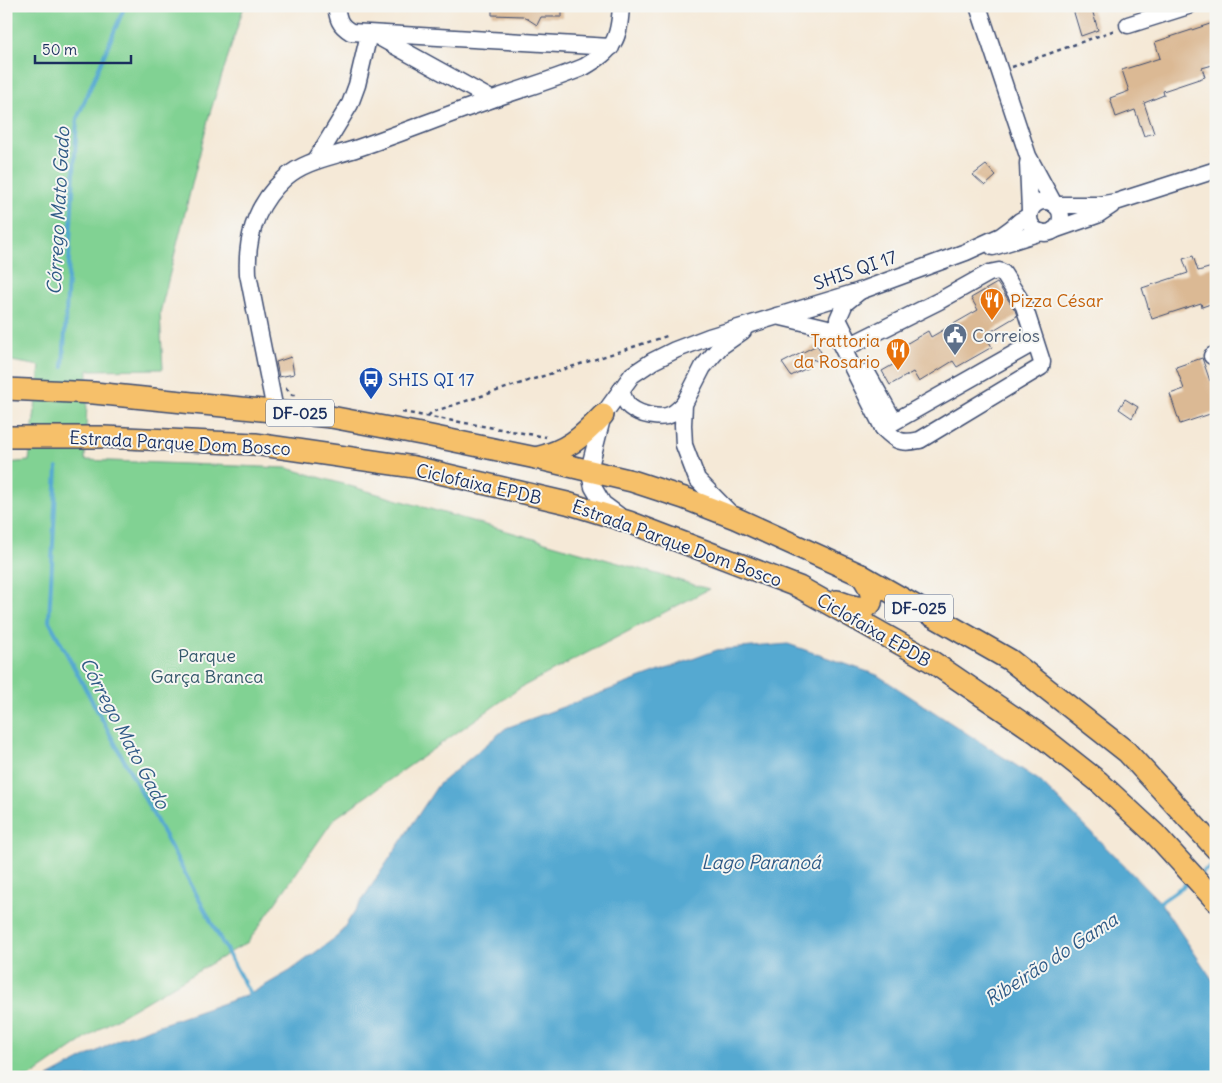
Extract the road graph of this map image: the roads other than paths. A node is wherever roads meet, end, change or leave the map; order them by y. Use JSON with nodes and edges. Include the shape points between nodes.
{"nodes":[{"id":1,"x":336,"y":6,"type":"edge"},
{"id":2,"x":622,"y":6,"type":"edge"},
{"id":3,"x":978,"y":6,"type":"edge"},
{"id":4,"x":1188,"y":6,"type":"edge"},
{"id":5,"x":1128,"y":25,"type":"road end"},
{"id":6,"x":371,"y":34,"type":"junction"},
{"id":7,"x":611,"y":46,"type":"junction"},
{"id":8,"x":491,"y":100,"type":"junction"},
{"id":9,"x":1028,"y":156,"type":"junction"},
{"id":10,"x":316,"y":160,"type":"junction"},
{"id":11,"x":1216,"y":170,"type":"edge"},
{"id":12,"x":1116,"y":202,"type":"junction"},
{"id":13,"x":1055,"y":205,"type":"junction"},
{"id":14,"x":1030,"y":214,"type":"junction"},
{"id":15,"x":1048,"y":231,"type":"junction"},
{"id":16,"x":966,"y":252,"type":"junction"},
{"id":17,"x":860,"y":291,"type":"junction"},
{"id":18,"x":826,"y":302,"type":"junction"},
{"id":19,"x":777,"y":316,"type":"junction"},
{"id":20,"x":756,"y":322,"type":"junction"},
{"id":21,"x":833,"y":323,"type":"junction"},
{"id":22,"x":1035,"y":342,"type":"junction"},
{"id":23,"x":851,"y":346,"type":"junction"},
{"id":24,"x":6,"y":389,"type":"edge"},
{"id":25,"x":621,"y":390,"type":"junction"},
{"id":26,"x":684,"y":404,"type":"junction"},
{"id":27,"x":275,"y":410,"type":"junction"},
{"id":28,"x":604,"y":416,"type":"junction"},
{"id":29,"x":392,"y":419,"type":"junction"},
{"id":30,"x":427,"y":425,"type":"junction"},
{"id":31,"x":889,"y":425,"type":"junction"},
{"id":32,"x":6,"y":437,"type":"edge"},
{"id":33,"x":536,"y":458,"type":"junction"},
{"id":34,"x":378,"y":461,"type":"junction"},
{"id":35,"x":414,"y":467,"type":"junction"},
{"id":36,"x":588,"y":470,"type":"junction"},
{"id":37,"x":734,"y":518,"type":"junction"},
{"id":38,"x":629,"y":522,"type":"junction"},
{"id":39,"x":861,"y":575,"type":"junction"},
{"id":40,"x":799,"y":588,"type":"junction"},
{"id":41,"x":1216,"y":849,"type":"edge"},
{"id":42,"x":1216,"y":901,"type":"edge"}],
"edges":[{"from":1,"to":6,"type":"street","via":[[341,27],[351,32]]},
{"from":2,"to":7,"type":"street","via":[[620,26]]},
{"from":3,"to":9,"type":"street"},
{"from":4,"to":5,"type":"street"},
{"from":6,"to":7,"type":"street"},
{"from":6,"to":8,"type":"street"},
{"from":6,"to":10,"type":"street","via":[[350,104]]},
{"from":7,"to":8,"type":"street","via":[[584,67]]},
{"from":8,"to":10,"type":"street","via":[[356,149]]},
{"from":9,"to":13,"type":"street"},
{"from":9,"to":14,"type":"street"},
{"from":10,"to":27,"type":"street","via":[[286,177],[262,203],[247,257]]},
{"from":11,"to":12,"type":"street","name":"SHIS QI 17"},
{"from":12,"to":13,"type":"street","name":"SHIS QI 17"},
{"from":12,"to":15,"type":"street","name":"SHIS QI 17","via":[[1097,215]]},
{"from":13,"to":14,"type":"street","via":[[1048,201],[1040,202],[1034,205]]},
{"from":13,"to":15,"type":"street","via":[[1061,218],[1058,227]]},
{"from":14,"to":15,"type":"street","via":[[1034,228]]},
{"from":14,"to":16,"type":"street","name":"SHIS QI 17","via":[[1001,236]]},
{"from":15,"to":16,"type":"street","name":"SHIS QI 17"},
{"from":16,"to":17,"type":"street","name":"SHIS QI 17"},
{"from":17,"to":18,"type":"street","name":"SHIS QI 17"},
{"from":17,"to":21,"type":"street","via":[[845,304]]},
{"from":18,"to":19,"type":"street","name":"SHIS QI 17"},
{"from":18,"to":21,"type":"street","via":[[834,307]]},
{"from":19,"to":20,"type":"street","name":"SHIS QI 17"},
{"from":19,"to":21,"type":"street"},
{"from":20,"to":25,"type":"street","name":"SHIS QI 17","via":[[709,337],[653,361],[632,375]]},
{"from":20,"to":26,"type":"street","name":"SHIS QI 17","via":[[720,347],[703,367]]},
{"from":21,"to":23,"type":"street"},
{"from":21,"to":31,"type":"street","via":[[838,339]]},
{"from":22,"to":23,"type":"street","via":[[1024,306],[1003,273],[995,271]]},
{"from":22,"to":31,"type":"street"},
{"from":22,"to":31,"type":"street","via":[[1042,362],[1040,369],[920,440],[905,443],[895,439]]},
{"from":23,"to":31,"type":"street"},
{"from":24,"to":27,"type":"main road","name":"Estrada Parque Dom Bosco","number":"DF-025","via":[[94,393]]},
{"from":25,"to":26,"type":"street","via":[[629,406],[637,412],[663,417]]},
{"from":25,"to":28,"type":"street","name":"SHIS QI 17"},
{"from":26,"to":37,"type":"street","name":"SHIS QI 17","via":[[684,445],[696,479]]},
{"from":27,"to":29,"type":"main road","name":"Estrada Parque Dom Bosco","number":"DF-025","via":[[331,417]]},
{"from":28,"to":33,"type":"main road","via":[[566,447]]},
{"from":28,"to":36,"type":"street","name":"SHIS QI 17"},
{"from":29,"to":30,"type":"main road","name":"Estrada Parque Dom Bosco","number":"DF-025"},
{"from":29,"to":34,"type":"main road","via":[[397,446],[395,452]]},
{"from":30,"to":33,"type":"main road","name":"Estrada Parque Dom Bosco","number":"DF-025"},
{"from":30,"to":35,"type":"main road","via":[[409,444],[407,452]]},
{"from":32,"to":34,"type":"main road","name":"Estrada Parque Dom Bosco","number":"DF-025","via":[[104,437],[255,444]]},
{"from":33,"to":36,"type":"main road","name":"Estrada Parque Dom Bosco","number":"DF-025"},
{"from":34,"to":35,"type":"main road","name":"Estrada Parque Dom Bosco","number":"DF-025"},
{"from":35,"to":38,"type":"main road","name":"Estrada Parque Dom Bosco","number":"DF-025","via":[[567,503]]},
{"from":36,"to":37,"type":"main road","name":"Estrada Parque Dom Bosco","number":"DF-025","via":[[676,495]]},
{"from":36,"to":38,"type":"street","via":[[603,504]]},
{"from":37,"to":39,"type":"main road","name":"Estrada Parque Dom Bosco","number":"DF-025"},
{"from":38,"to":40,"type":"main road","name":"Estrada Parque Dom Bosco","number":"DF-025"},
{"from":39,"to":40,"type":"main road","via":[[872,594],[871,602],[866,606],[857,607]]},
{"from":39,"to":41,"type":"main road","name":"Estrada Parque Dom Bosco","number":"DF-025","via":[[1010,660],[1127,752]]},
{"from":40,"to":42,"type":"main road","name":"Estrada Parque Dom Bosco","number":"DF-025","via":[[931,661],[1037,733],[1099,782],[1155,834]]}]}
